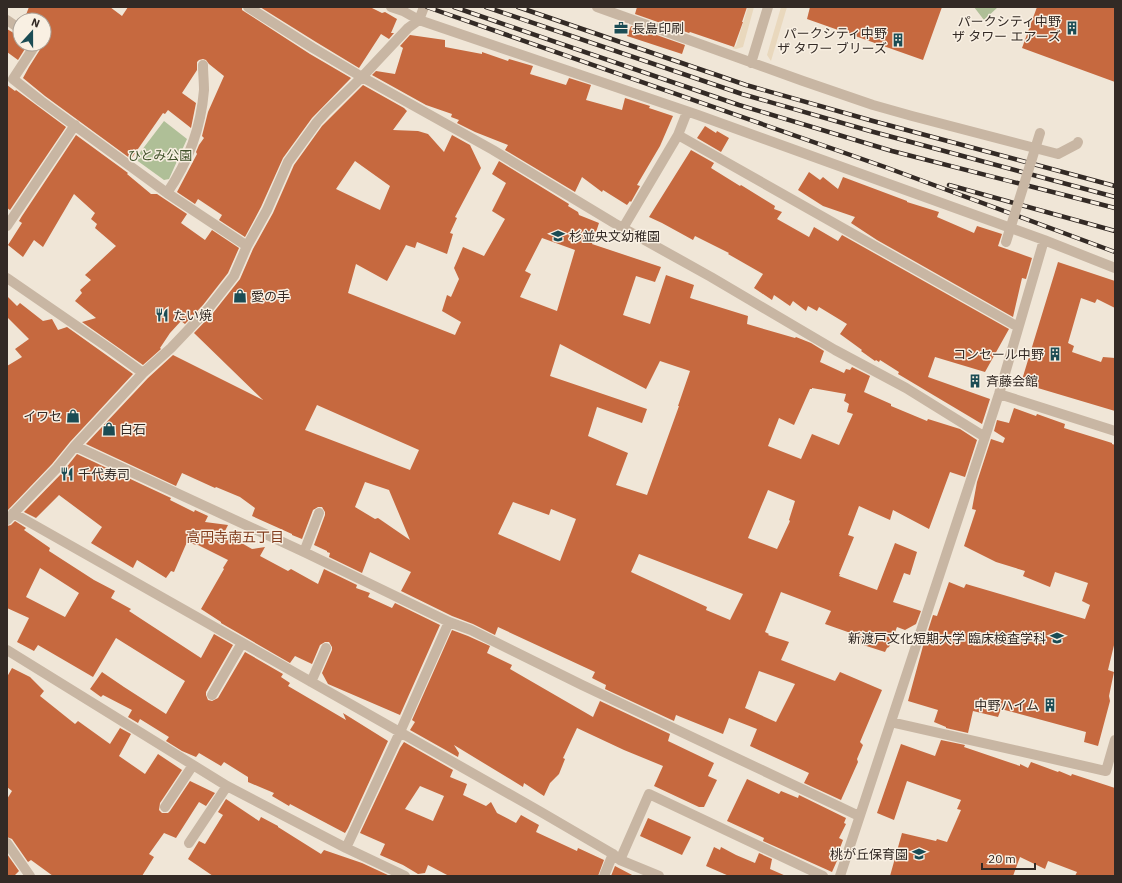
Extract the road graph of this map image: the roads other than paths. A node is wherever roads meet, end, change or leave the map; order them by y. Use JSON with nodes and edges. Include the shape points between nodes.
{"nodes":[{"id":1,"x":248,"y":7,"type":"edge"},
{"id":2,"x":391,"y":7,"type":"edge"},
{"id":3,"x":424,"y":7,"type":"edge"},
{"id":4,"x":597,"y":7,"type":"edge"},
{"id":5,"x":768,"y":7,"type":"edge"},
{"id":6,"x":419,"y":20,"type":"junction"},
{"id":7,"x":31,"y":52,"type":"edge"},
{"id":8,"x":751,"y":63,"type":"junction"},
{"id":9,"x":203,"y":65,"type":"dead end"},
{"id":10,"x":362,"y":77,"type":"junction"},
{"id":11,"x":687,"y":112,"type":"junction"},
{"id":12,"x":75,"y":125,"type":"junction"},
{"id":13,"x":1040,"y":133,"type":"dead end"},
{"id":14,"x":678,"y":135,"type":"junction"},
{"id":15,"x":1078,"y":142,"type":"dead end"},
{"id":16,"x":167,"y":193,"type":"junction"},
{"id":17,"x":7,"y":226,"type":"edge"},
{"id":18,"x":623,"y":228,"type":"junction"},
{"id":19,"x":1044,"y":240,"type":"junction"},
{"id":20,"x":1006,"y":242,"type":"dead end"},
{"id":21,"x":247,"y":246,"type":"junction"},
{"id":22,"x":1115,"y":268,"type":"edge"},
{"id":23,"x":7,"y":278,"type":"edge"},
{"id":24,"x":1018,"y":327,"type":"junction"},
{"id":25,"x":143,"y":373,"type":"junction"},
{"id":26,"x":999,"y":394,"type":"junction"},
{"id":27,"x":1115,"y":431,"type":"edge"},
{"id":28,"x":985,"y":437,"type":"junction"},
{"id":29,"x":75,"y":446,"type":"junction"},
{"id":30,"x":319,"y":513,"type":"dead end"},
{"id":31,"x":9,"y":517,"type":"edge"},
{"id":32,"x":304,"y":552,"type":"junction"},
{"id":33,"x":449,"y":622,"type":"junction"},
{"id":34,"x":242,"y":643,"type":"junction"},
{"id":35,"x":326,"y":648,"type":"dead end"},
{"id":36,"x":7,"y":650,"type":"edge"},
{"id":37,"x":311,"y":682,"type":"junction"},
{"id":38,"x":212,"y":695,"type":"dead end"},
{"id":39,"x":891,"y":722,"type":"junction"},
{"id":40,"x":400,"y":732,"type":"junction"},
{"id":41,"x":1115,"y":740,"type":"edge"},
{"id":42,"x":193,"y":765,"type":"junction"},
{"id":43,"x":227,"y":786,"type":"junction"},
{"id":44,"x":165,"y":807,"type":"dead end"},
{"id":45,"x":860,"y":816,"type":"junction"},
{"id":46,"x":7,"y":843,"type":"edge"},
{"id":47,"x":189,"y":843,"type":"dead end"},
{"id":48,"x":346,"y":848,"type":"junction"},
{"id":49,"x":617,"y":857,"type":"junction"},
{"id":50,"x":30,"y":876,"type":"edge"},
{"id":51,"x":405,"y":876,"type":"edge"},
{"id":52,"x":604,"y":876,"type":"edge"},
{"id":53,"x":659,"y":876,"type":"edge"},
{"id":54,"x":823,"y":876,"type":"edge"},
{"id":55,"x":840,"y":876,"type":"edge"}],
"edges":[{"from":1,"to":10,"type":"street"},
{"from":2,"to":6,"type":"street"},
{"from":3,"to":6,"type":"street"},
{"from":4,"to":8,"type":"street"},
{"from":5,"to":8,"type":"street"},
{"from":6,"to":10,"type":"street","via":[[408,28]]},
{"from":6,"to":11,"type":"street"},
{"from":7,"to":12,"type":"street","via":[[13,79]]},
{"from":8,"to":15,"type":"street","via":[[912,116],[1058,154]]},
{"from":9,"to":16,"type":"street","via":[[204,89],[200,120],[191,151],[178,178]]},
{"from":10,"to":18,"type":"street"},
{"from":10,"to":21,"type":"street","via":[[322,117],[288,162],[267,210]]},
{"from":11,"to":14,"type":"street"},
{"from":11,"to":19,"type":"street"},
{"from":12,"to":16,"type":"street"},
{"from":12,"to":17,"type":"street"},
{"from":13,"to":20,"type":"street","bridge":true},
{"from":14,"to":18,"type":"street"},
{"from":14,"to":24,"type":"street"},
{"from":16,"to":21,"type":"street"},
{"from":18,"to":28,"type":"street","via":[[906,388]]},
{"from":19,"to":22,"type":"street"},
{"from":19,"to":24,"type":"street"},
{"from":21,"to":25,"type":"street","via":[[234,276],[208,309],[172,348]]},
{"from":23,"to":25,"type":"street"},
{"from":24,"to":26,"type":"street"},
{"from":25,"to":29,"type":"street"},
{"from":26,"to":27,"type":"street"},
{"from":26,"to":28,"type":"street"},
{"from":28,"to":39,"type":"street"},
{"from":29,"to":31,"type":"street"},
{"from":29,"to":32,"type":"street"},
{"from":30,"to":32,"type":"street"},
{"from":31,"to":34,"type":"street"},
{"from":32,"to":33,"type":"street"},
{"from":33,"to":40,"type":"street"},
{"from":33,"to":45,"type":"street","via":[[471,630]]},
{"from":34,"to":37,"type":"street"},
{"from":34,"to":38,"type":"street"},
{"from":35,"to":37,"type":"street"},
{"from":36,"to":42,"type":"street"},
{"from":37,"to":40,"type":"street"},
{"from":39,"to":41,"type":"street","via":[[1106,771]]},
{"from":39,"to":45,"type":"street"},
{"from":40,"to":48,"type":"street"},
{"from":40,"to":49,"type":"street"},
{"from":42,"to":43,"type":"street"},
{"from":42,"to":44,"type":"street"},
{"from":43,"to":47,"type":"street"},
{"from":43,"to":48,"type":"street"},
{"from":45,"to":55,"type":"street"},
{"from":46,"to":50,"type":"street"},
{"from":48,"to":51,"type":"street"},
{"from":49,"to":52,"type":"street"},
{"from":49,"to":53,"type":"street"},
{"from":49,"to":54,"type":"street","via":[[648,794]]}]}
